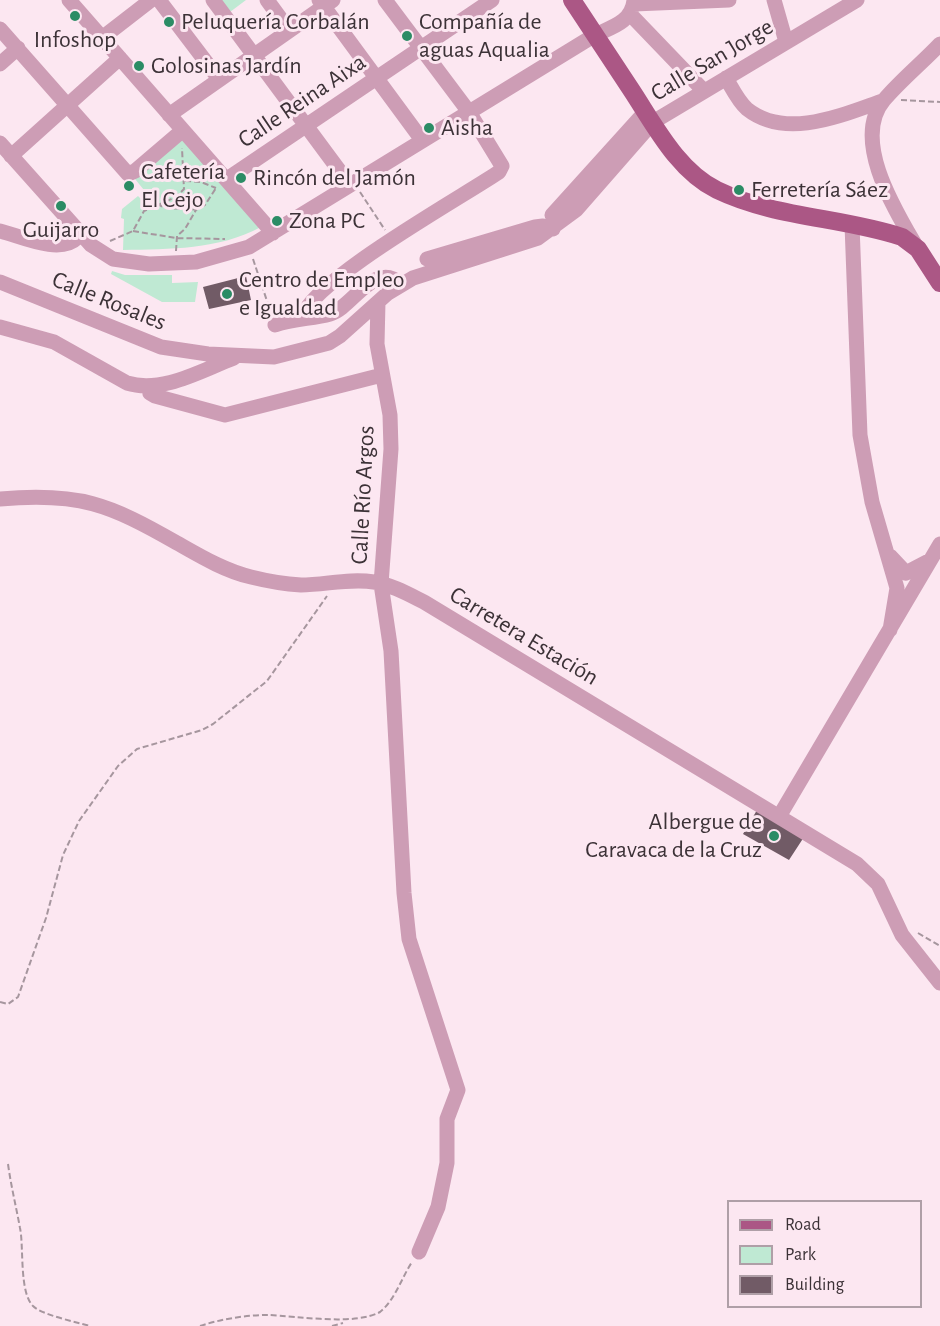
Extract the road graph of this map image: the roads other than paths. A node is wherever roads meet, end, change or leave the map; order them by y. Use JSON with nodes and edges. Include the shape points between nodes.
{"nodes":[{"id":1,"x":69,"y":0,"type":"edge"},
{"id":2,"x":151,"y":0,"type":"edge"},
{"id":3,"x":159,"y":0,"type":"edge"},
{"id":4,"x":213,"y":0,"type":"edge"},
{"id":5,"x":267,"y":0,"type":"edge"},
{"id":6,"x":384,"y":0,"type":"edge"},
{"id":7,"x":492,"y":0,"type":"edge"},
{"id":8,"x":572,"y":0,"type":"edge"},
{"id":9,"x":729,"y":0,"type":"edge"},
{"id":10,"x":774,"y":0,"type":"edge"},
{"id":11,"x":856,"y":0,"type":"edge"},
{"id":12,"x":325,"y":2,"type":"edge"},
{"id":13,"x":633,"y":6,"type":"edge"},
{"id":14,"x":0,"y":29,"type":"edge"},
{"id":15,"x":289,"y":30,"type":"junction"},
{"id":16,"x":595,"y":35,"type":"junction"},
{"id":17,"x":102,"y":38,"type":"junction"},
{"id":18,"x":786,"y":42,"type":"junction"},
{"id":19,"x":940,"y":44,"type":"edge"},
{"id":20,"x":421,"y":47,"type":"junction"},
{"id":21,"x":18,"y":48,"type":"junction"},
{"id":22,"x":254,"y":54,"type":"junction"},
{"id":23,"x":120,"y":58,"type":"junction"},
{"id":24,"x":0,"y":64,"type":"edge"},
{"id":25,"x":377,"y":78,"type":"junction"},
{"id":26,"x":726,"y":78,"type":"junction"},
{"id":27,"x":219,"y":79,"type":"junction"},
{"id":28,"x":704,"y":91,"type":"junction"},
{"id":29,"x":882,"y":101,"type":"junction"},
{"id":30,"x":68,"y":105,"type":"junction"},
{"id":31,"x":470,"y":111,"type":"junction"},
{"id":32,"x":169,"y":115,"type":"junction"},
{"id":33,"x":649,"y":117,"type":"junction"},
{"id":34,"x":305,"y":124,"type":"junction"},
{"id":35,"x":183,"y":130,"type":"junction"},
{"id":36,"x":422,"y":140,"type":"junction"},
{"id":37,"x":0,"y":144,"type":"edge"},
{"id":38,"x":11,"y":156,"type":"junction"},
{"id":39,"x":224,"y":183,"type":"junction"},
{"id":40,"x":352,"y":184,"type":"junction"},
{"id":41,"x":896,"y":211,"type":"junction"},
{"id":42,"x":553,"y":222,"type":"junction"},
{"id":43,"x":852,"y":225,"type":"junction"},
{"id":44,"x":75,"y":228,"type":"junction"},
{"id":45,"x":0,"y":231,"type":"edge"},
{"id":46,"x":882,"y":231,"type":"junction"},
{"id":47,"x":273,"y":232,"type":"junction"},
{"id":48,"x":914,"y":245,"type":"junction"},
{"id":49,"x":427,"y":259,"type":"dead end"},
{"id":50,"x":0,"y":282,"type":"edge"},
{"id":51,"x":401,"y":284,"type":"junction"},
{"id":52,"x":940,"y":284,"type":"edge"},
{"id":53,"x":378,"y":302,"type":"junction"},
{"id":54,"x":302,"y":317,"type":"junction"},
{"id":55,"x":275,"y":325,"type":"road end"},
{"id":56,"x":0,"y":327,"type":"edge"},
{"id":57,"x":240,"y":356,"type":"junction"},
{"id":58,"x":382,"y":375,"type":"junction"},
{"id":59,"x":152,"y":386,"type":"junction"},
{"id":60,"x":0,"y":499,"type":"edge"},
{"id":61,"x":886,"y":548,"type":"junction"},
{"id":62,"x":936,"y":551,"type":"edge"},
{"id":63,"x":381,"y":584,"type":"junction"},
{"id":64,"x":890,"y":630,"type":"junction"},
{"id":65,"x":780,"y":815,"type":"junction"},
{"id":66,"x":940,"y":983,"type":"edge"},
{"id":67,"x":419,"y":1252,"type":"road end"}],
"edges":[{"from":1,"to":17,"type":"street"},
{"from":2,"to":17,"type":"street"},
{"from":3,"to":27,"type":"street"},
{"from":4,"to":22,"type":"street"},
{"from":5,"to":15,"type":"street"},
{"from":6,"to":20,"type":"street"},
{"from":7,"to":20,"type":"street","name":"Calle Reina Aixa"},
{"from":8,"to":16,"type":"main road"},
{"from":9,"to":13,"type":"street"},
{"from":10,"to":18,"type":"street"},
{"from":11,"to":18,"type":"street","name":"Calle San Jorge"},
{"from":12,"to":15,"type":"street"},
{"from":12,"to":25,"type":"street"},
{"from":13,"to":16,"type":"street","via":[[618,24]]},
{"from":13,"to":28,"type":"street"},
{"from":14,"to":21,"type":"street"},
{"from":15,"to":22,"type":"street"},
{"from":16,"to":31,"type":"street"},
{"from":16,"to":33,"type":"main road"},
{"from":17,"to":23,"type":"street"},
{"from":18,"to":26,"type":"street","name":"Calle San Jorge"},
{"from":19,"to":29,"type":"street"},
{"from":20,"to":25,"type":"street","name":"Calle Reina Aixa"},
{"from":20,"to":31,"type":"street"},
{"from":21,"to":24,"type":"street"},
{"from":21,"to":30,"type":"street"},
{"from":22,"to":27,"type":"street"},
{"from":22,"to":34,"type":"street"},
{"from":23,"to":30,"type":"street"},
{"from":23,"to":32,"type":"street"},
{"from":25,"to":34,"type":"street","name":"Calle Reina Aixa"},
{"from":25,"to":36,"type":"street"},
{"from":26,"to":28,"type":"street","name":"Calle San Jorge"},
{"from":26,"to":29,"type":"street","via":[[746,108],[789,123],[821,120]]},
{"from":27,"to":32,"type":"street"},
{"from":28,"to":33,"type":"street","name":"Calle San Jorge"},
{"from":29,"to":41,"type":"street","via":[[876,116],[873,147]]},
{"from":30,"to":35,"type":"street","via":[[128,174]]},
{"from":30,"to":38,"type":"street"},
{"from":31,"to":36,"type":"street"},
{"from":31,"to":54,"type":"street","via":[[501,162],[501,169],[391,240],[322,291]]},
{"from":32,"to":35,"type":"street"},
{"from":33,"to":42,"type":"street","name":"Calle San Jorge","via":[[576,210]]},
{"from":33,"to":43,"type":"main road","via":[[689,171],[718,191],[777,210]]},
{"from":34,"to":39,"type":"street","name":"Calle Reina Aixa"},
{"from":34,"to":40,"type":"street"},
{"from":35,"to":39,"type":"street"},
{"from":36,"to":40,"type":"street"},
{"from":37,"to":38,"type":"street"},
{"from":38,"to":44,"type":"street"},
{"from":39,"to":47,"type":"street"},
{"from":40,"to":47,"type":"street"},
{"from":41,"to":46,"type":"street","via":[[895,224]]},
{"from":41,"to":48,"type":"street"},
{"from":42,"to":49,"type":"street"},
{"from":42,"to":51,"type":"street","name":"Calle San Jorge","via":[[538,238]]},
{"from":43,"to":46,"type":"main road"},
{"from":43,"to":61,"type":"street","via":[[860,435],[872,502]]},
{"from":44,"to":45,"type":"street","via":[[77,238],[73,242],[57,245]]},
{"from":44,"to":47,"type":"street","via":[[113,259],[177,264],[217,258],[249,247]]},
{"from":46,"to":48,"type":"main road"},
{"from":48,"to":52,"type":"main road"},
{"from":50,"to":57,"type":"street","name":"Calle Rosales","via":[[142,342],[182,352]]},
{"from":51,"to":53,"type":"street"},
{"from":51,"to":54,"type":"street","via":[[391,278],[377,280],[332,314]]},
{"from":53,"to":57,"type":"street","via":[[329,343],[285,355]]},
{"from":53,"to":58,"type":"street","name":"Calle Río Argos","via":[[377,344]]},
{"from":54,"to":55,"type":"street"},
{"from":56,"to":59,"type":"street","via":[[54,342],[127,383]]},
{"from":57,"to":59,"type":"street"},
{"from":58,"to":59,"type":"street","via":[[225,416],[155,396],[150,393]]},
{"from":58,"to":63,"type":"street","name":"Calle Río Argos","via":[[390,415],[391,449]]},
{"from":60,"to":63,"type":"street","name":"Carretera Estación","via":[[56,496],[86,501],[124,514],[220,566],[249,577],[302,585],[342,581]]},
{"from":61,"to":62,"type":"street","via":[[906,573],[920,567]]},
{"from":61,"to":64,"type":"street","via":[[897,588]]},
{"from":62,"to":64,"type":"street"},
{"from":63,"to":65,"type":"street","name":"Carretera Estación","via":[[424,602]]},
{"from":63,"to":67,"type":"street","name":"Calle Río Argos","via":[[391,651],[409,939],[458,1090],[447,1119],[447,1163],[438,1207]]},
{"from":64,"to":65,"type":"street"},
{"from":65,"to":66,"type":"street","name":"Carretera Estación","via":[[869,873],[885,895],[902,935]]}]}
